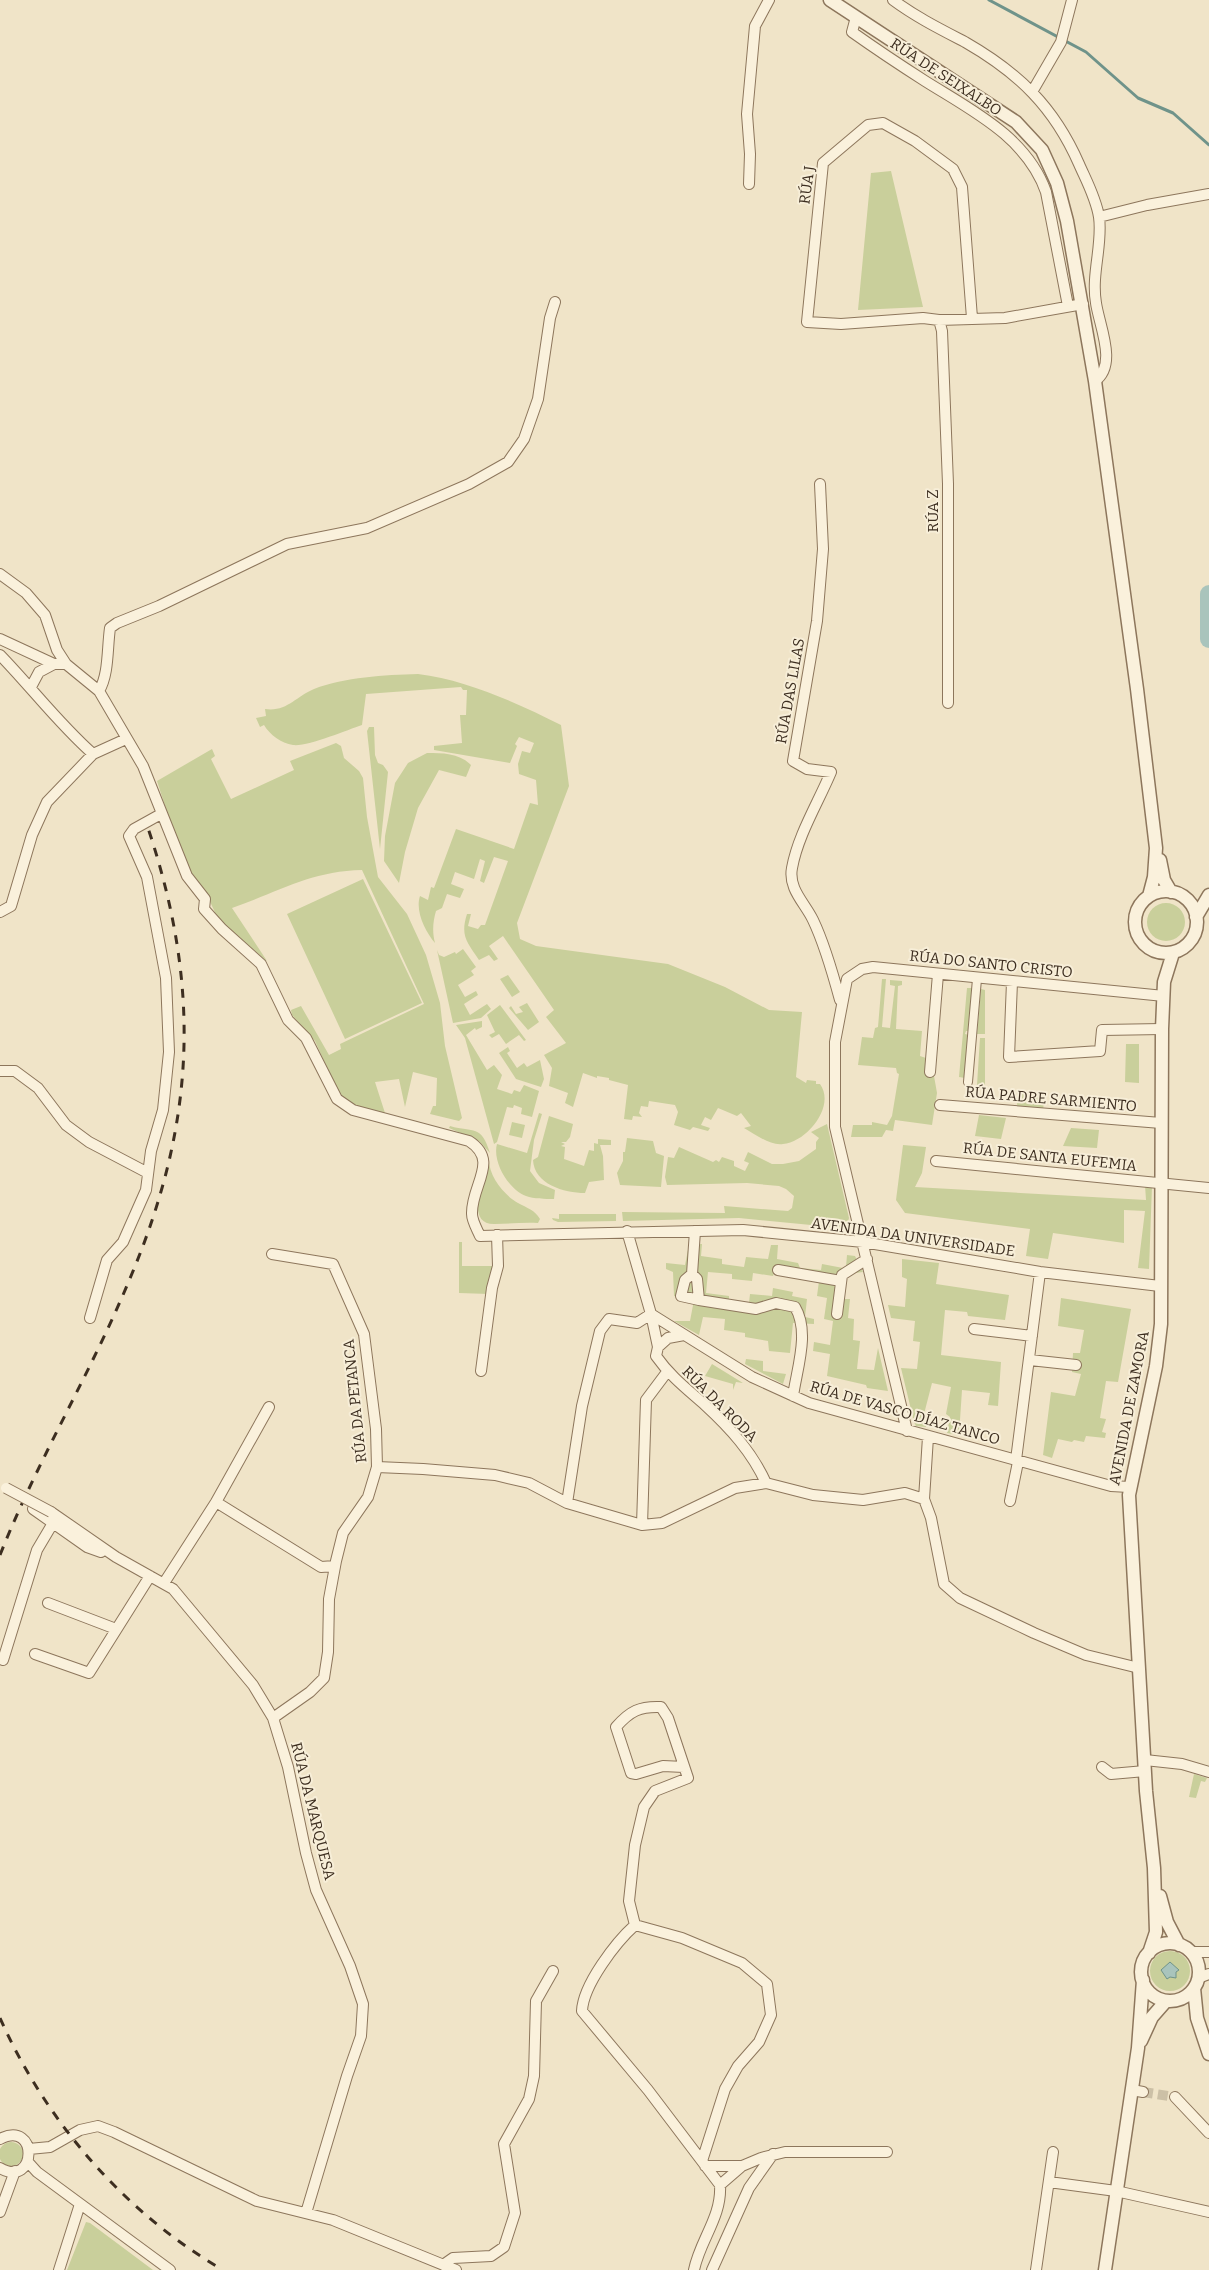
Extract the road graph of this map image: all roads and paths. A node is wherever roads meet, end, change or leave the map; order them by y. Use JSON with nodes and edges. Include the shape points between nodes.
{"nodes":[{"id":1,"x":769,"y":0,"type":"edge"},
{"id":2,"x":830,"y":0,"type":"edge"},
{"id":3,"x":893,"y":0,"type":"edge"},
{"id":4,"x":1072,"y":0,"type":"edge"},
{"id":5,"x":856,"y":17,"type":"junction"},
{"id":6,"x":1032,"y":92,"type":"junction"},
{"id":7,"x":749,"y":184,"type":"dead end"},
{"id":8,"x":1209,"y":194,"type":"edge"},
{"id":9,"x":1099,"y":217,"type":"junction"},
{"id":10,"x":555,"y":302,"type":"dead end"},
{"id":11,"x":1083,"y":304,"type":"junction"},
{"id":12,"x":1068,"y":306,"type":"junction"},
{"id":13,"x":972,"y":318,"type":"junction"},
{"id":14,"x":939,"y":320,"type":"junction"},
{"id":15,"x":1095,"y":381,"type":"junction"},
{"id":16,"x":820,"y":484,"type":"dead end"},
{"id":17,"x":0,"y":574,"type":"edge"},
{"id":18,"x":0,"y":639,"type":"edge"},
{"id":19,"x":0,"y":655,"type":"edge"},
{"id":20,"x":54,"y":664,"type":"junction"},
{"id":21,"x":66,"y":664,"type":"junction"},
{"id":22,"x":31,"y":687,"type":"junction"},
{"id":23,"x":99,"y":691,"type":"junction"},
{"id":24,"x":948,"y":703,"type":"dead end"},
{"id":25,"x":126,"y":739,"type":"junction"},
{"id":26,"x":93,"y":754,"type":"junction"},
{"id":27,"x":160,"y":814,"type":"junction"},
{"id":28,"x":1156,"y":848,"type":"junction"},
{"id":29,"x":1209,"y":889,"type":"edge"},
{"id":30,"x":1172,"y":892,"type":"junction"},
{"id":31,"x":1209,"y":895,"type":"edge"},
{"id":32,"x":1149,"y":896,"type":"junction"},
{"id":33,"x":1187,"y":900,"type":"junction"},
{"id":34,"x":0,"y":912,"type":"edge"},
{"id":35,"x":1196,"y":917,"type":"junction"},
{"id":36,"x":1152,"y":950,"type":"junction"},
{"id":37,"x":1173,"y":952,"type":"junction"},
{"id":38,"x":938,"y":974,"type":"junction"},
{"id":39,"x":977,"y":979,"type":"junction"},
{"id":40,"x":1012,"y":982,"type":"junction"},
{"id":41,"x":1164,"y":982,"type":"junction"},
{"id":42,"x":1164,"y":996,"type":"junction"},
{"id":43,"x":841,"y":1006,"type":"junction"},
{"id":44,"x":1162,"y":1029,"type":"junction"},
{"id":45,"x":0,"y":1071,"type":"edge"},
{"id":46,"x":930,"y":1072,"type":"dead end"},
{"id":47,"x":968,"y":1082,"type":"dead end"},
{"id":48,"x":940,"y":1105,"type":"dead end"},
{"id":49,"x":1161,"y":1123,"type":"junction"},
{"id":50,"x":936,"y":1161,"type":"dead end"},
{"id":51,"x":148,"y":1173,"type":"junction"},
{"id":52,"x":1160,"y":1183,"type":"junction"},
{"id":53,"x":1209,"y":1188,"type":"edge"},
{"id":54,"x":627,"y":1231,"type":"junction"},
{"id":55,"x":695,"y":1231,"type":"junction"},
{"id":56,"x":497,"y":1236,"type":"junction"},
{"id":57,"x":863,"y":1242,"type":"junction"},
{"id":58,"x":272,"y":1254,"type":"dead end"},
{"id":59,"x":868,"y":1260,"type":"junction"},
{"id":60,"x":778,"y":1270,"type":"dead end"},
{"id":61,"x":1040,"y":1272,"type":"junction"},
{"id":62,"x":692,"y":1274,"type":"junction"},
{"id":63,"x":841,"y":1281,"type":"junction"},
{"id":64,"x":1160,"y":1286,"type":"junction"},
{"id":65,"x":699,"y":1300,"type":"junction"},
{"id":66,"x":651,"y":1314,"type":"junction"},
{"id":67,"x":837,"y":1314,"type":"dead end"},
{"id":68,"x":90,"y":1318,"type":"dead end"},
{"id":69,"x":974,"y":1330,"type":"dead end"},
{"id":70,"x":684,"y":1335,"type":"junction"},
{"id":71,"x":1032,"y":1336,"type":"junction"},
{"id":72,"x":658,"y":1347,"type":"junction"},
{"id":73,"x":1030,"y":1360,"type":"junction"},
{"id":74,"x":1076,"y":1364,"type":"dead end"},
{"id":75,"x":481,"y":1371,"type":"dead end"},
{"id":76,"x":667,"y":1372,"type":"junction"},
{"id":77,"x":793,"y":1396,"type":"junction"},
{"id":78,"x":268,"y":1407,"type":"dead end"},
{"id":79,"x":907,"y":1431,"type":"junction"},
{"id":80,"x":928,"y":1437,"type":"junction"},
{"id":81,"x":1017,"y":1461,"type":"junction"},
{"id":82,"x":377,"y":1467,"type":"junction"},
{"id":83,"x":766,"y":1483,"type":"junction"},
{"id":84,"x":3,"y":1487,"type":"edge"},
{"id":85,"x":1129,"y":1487,"type":"junction"},
{"id":86,"x":924,"y":1499,"type":"junction"},
{"id":87,"x":1010,"y":1501,"type":"dead end"},
{"id":88,"x":216,"y":1502,"type":"junction"},
{"id":89,"x":568,"y":1502,"type":"junction"},
{"id":90,"x":32,"y":1509,"type":"dead end"},
{"id":91,"x":53,"y":1523,"type":"junction"},
{"id":92,"x":642,"y":1525,"type":"junction"},
{"id":93,"x":116,"y":1558,"type":"junction"},
{"id":94,"x":335,"y":1566,"type":"junction"},
{"id":95,"x":150,"y":1576,"type":"junction"},
{"id":96,"x":164,"y":1583,"type":"junction"},
{"id":97,"x":48,"y":1603,"type":"dead end"},
{"id":98,"x":116,"y":1629,"type":"junction"},
{"id":99,"x":35,"y":1654,"type":"dead end"},
{"id":100,"x":3,"y":1660,"type":"dead end"},
{"id":101,"x":1139,"y":1668,"type":"junction"},
{"id":102,"x":273,"y":1718,"type":"junction"},
{"id":103,"x":1145,"y":1765,"type":"junction"},
{"id":104,"x":684,"y":1767,"type":"junction"},
{"id":105,"x":1102,"y":1767,"type":"dead end"},
{"id":106,"x":1209,"y":1772,"type":"edge"},
{"id":107,"x":1154,"y":1868,"type":"junction"},
{"id":108,"x":635,"y":1925,"type":"junction"},
{"id":109,"x":1179,"y":1945,"type":"junction"},
{"id":110,"x":1190,"y":1952,"type":"junction"},
{"id":111,"x":1209,"y":1952,"type":"edge"},
{"id":112,"x":1149,"y":1953,"type":"junction"},
{"id":113,"x":552,"y":1971,"type":"dead end"},
{"id":114,"x":1142,"y":1980,"type":"junction"},
{"id":115,"x":1200,"y":1980,"type":"edge"},
{"id":116,"x":1171,"y":2000,"type":"junction"},
{"id":117,"x":1197,"y":2018,"type":"junction"},
{"id":118,"x":1138,"y":2048,"type":"junction"},
{"id":119,"x":1209,"y":2054,"type":"edge"},
{"id":120,"x":1175,"y":2097,"type":"tunnel mouth"},
{"id":121,"x":1209,"y":2132,"type":"edge"},
{"id":122,"x":0,"y":2138,"type":"edge"},
{"id":123,"x":29,"y":2149,"type":"junction"},
{"id":124,"x":887,"y":2152,"type":"dead end"},
{"id":125,"x":1054,"y":2152,"type":"dead end"},
{"id":126,"x":773,"y":2154,"type":"junction"},
{"id":127,"x":28,"y":2162,"type":"junction"},
{"id":128,"x":703,"y":2163,"type":"junction"},
{"id":129,"x":742,"y":2166,"type":"junction"},
{"id":130,"x":0,"y":2168,"type":"edge"},
{"id":131,"x":15,"y":2172,"type":"junction"},
{"id":132,"x":1049,"y":2182,"type":"junction"},
{"id":133,"x":720,"y":2185,"type":"junction"},
{"id":134,"x":1116,"y":2192,"type":"junction"},
{"id":135,"x":80,"y":2204,"type":"junction"},
{"id":136,"x":0,"y":2212,"type":"edge"},
{"id":137,"x":1209,"y":2212,"type":"edge"},
{"id":138,"x":306,"y":2214,"type":"junction"},
{"id":139,"x":443,"y":2265,"type":"junction"},
{"id":140,"x":59,"y":2270,"type":"edge"},
{"id":141,"x":170,"y":2270,"type":"edge"},
{"id":142,"x":456,"y":2270,"type":"edge"},
{"id":143,"x":694,"y":2270,"type":"edge"},
{"id":144,"x":712,"y":2270,"type":"edge"},
{"id":145,"x":1036,"y":2270,"type":"edge"},
{"id":146,"x":1105,"y":2270,"type":"edge"}],
"edges":[{"from":1,"to":7,"type":"street","via":[[755,26],[747,114]]},
{"from":2,"to":5,"type":"street"},
{"from":3,"to":6,"type":"street","via":[[981,52]]},
{"from":4,"to":6,"type":"street","via":[[1061,42]]},
{"from":5,"to":11,"type":"street","via":[[1001,112],[1034,140],[1048,160],[1063,201]]},
{"from":5,"to":12,"type":"street","name":"RÚA DE SEIXALBO","via":[[852,32],[991,122],[1031,162],[1046,192]]},
{"from":6,"to":9,"type":"street","via":[[1054,117],[1069,144],[1090,188]]},
{"from":8,"to":9,"type":"street","via":[[1147,204]]},
{"from":9,"to":15,"type":"street","via":[[1094,293],[1107,366]]},
{"from":10,"to":23,"type":"street","via":[[538,400],[524,439],[508,462],[469,484],[366,528],[287,544],[159,606],[117,622],[110,628],[106,679]]},
{"from":11,"to":12,"type":"street","name":"RÚA J"},
{"from":11,"to":15,"type":"street"},
{"from":12,"to":13,"type":"street","name":"RÚA J","via":[[1005,318]]},
{"from":13,"to":14,"type":"street","name":"RÚA J"},
{"from":13,"to":14,"type":"street","name":"RÚA J","via":[[962,187],[953,169],[883,123],[868,125],[823,163],[807,322],[841,324],[923,318]]},
{"from":14,"to":24,"type":"street","name":"RÚA Z","via":[[948,484]]},
{"from":15,"to":28,"type":"street"},
{"from":16,"to":43,"type":"street","name":"RÚA DAS LILAS","via":[[823,548],[817,621],[793,761],[807,769],[831,772],[804,833],[792,870],[796,894],[813,920],[834,974]]},
{"from":17,"to":21,"type":"street","via":[[26,593],[45,615],[57,650]]},
{"from":18,"to":20,"type":"street"},
{"from":19,"to":22,"type":"street"},
{"from":20,"to":21,"type":"street"},
{"from":20,"to":22,"type":"street","via":[[39,672]]},
{"from":21,"to":23,"type":"street"},
{"from":22,"to":26,"type":"street","via":[[72,736]]},
{"from":23,"to":25,"type":"street"},
{"from":25,"to":26,"type":"street"},
{"from":25,"to":27,"type":"street","via":[[143,766]]},
{"from":26,"to":34,"type":"street","via":[[47,802],[32,835],[11,906]]},
{"from":27,"to":51,"type":"street","via":[[134,829],[129,836],[147,877],[166,978],[169,1052],[163,1110]]},
{"from":27,"to":56,"type":"street","name":"AVENIDA DA UNIVERSIDADE","via":[[187,876],[205,899],[204,909],[261,964],[288,1020],[306,1038],[337,1099],[353,1110],[469,1141],[480,1148],[485,1162],[472,1216],[480,1236]]},
{"from":28,"to":30,"type":"street","via":[[1164,880]]},
{"from":28,"to":32,"type":"street","name":"AVENIDA DE ZAMORA"},
{"from":29,"to":33,"type":"street"},
{"from":30,"to":32,"type":"street"},
{"from":30,"to":33,"type":"street"},
{"from":31,"to":35,"type":"street"},
{"from":32,"to":36,"type":"street","name":"AVENIDA DE ZAMORA","via":[[1138,910],[1136,926],[1140,937]]},
{"from":33,"to":35,"type":"street"},
{"from":35,"to":37,"type":"street","via":[[1196,932],[1183,948]]},
{"from":36,"to":37,"type":"street"},
{"from":36,"to":41,"type":"street","name":"AVENIDA DE ZAMORA"},
{"from":37,"to":41,"type":"street","name":"AVENIDA DE ZAMORA"},
{"from":38,"to":39,"type":"street","name":"RÚA DO SANTO CRISTO"},
{"from":38,"to":43,"type":"street","name":"RÚA DO SANTO CRISTO","via":[[862,969],[847,979]]},
{"from":38,"to":46,"type":"street"},
{"from":39,"to":40,"type":"street","name":"RÚA DO SANTO CRISTO"},
{"from":39,"to":47,"type":"street"},
{"from":40,"to":42,"type":"street","name":"RÚA DO SANTO CRISTO"},
{"from":40,"to":44,"type":"street","via":[[1009,1056],[1100,1051],[1102,1030]]},
{"from":41,"to":42,"type":"street","name":"AVENIDA DE ZAMORA"},
{"from":42,"to":44,"type":"street","name":"AVENIDA DE ZAMORA"},
{"from":43,"to":57,"type":"street","via":[[834,1068],[835,1127]]},
{"from":44,"to":49,"type":"street","name":"AVENIDA DE ZAMORA"},
{"from":45,"to":51,"type":"street","via":[[15,1071],[38,1088],[66,1125],[89,1142]]},
{"from":48,"to":49,"type":"street","name":"RÚA PADRE SARMIENTO"},
{"from":49,"to":52,"type":"street","name":"AVENIDA DE ZAMORA"},
{"from":50,"to":52,"type":"street","name":"RÚA DE SANTA EUFEMIA"},
{"from":51,"to":68,"type":"street","via":[[146,1190],[123,1242],[107,1260]]},
{"from":52,"to":53,"type":"street","name":"RÚA DE SANTA EUFEMIA"},
{"from":52,"to":64,"type":"street","name":"AVENIDA DE ZAMORA"},
{"from":54,"to":55,"type":"street","name":"AVENIDA DA UNIVERSIDADE"},
{"from":54,"to":56,"type":"street","name":"AVENIDA DA UNIVERSIDADE"},
{"from":54,"to":66,"type":"street"},
{"from":55,"to":57,"type":"street","name":"AVENIDA DA UNIVERSIDADE","via":[[743,1230]]},
{"from":55,"to":62,"type":"street"},
{"from":56,"to":75,"type":"street","via":[[498,1266]]},
{"from":57,"to":59,"type":"street"},
{"from":57,"to":61,"type":"street","name":"AVENIDA DA UNIVERSIDADE"},
{"from":58,"to":82,"type":"street","name":"RÚA DA PETANCA","via":[[333,1264],[364,1334],[376,1429]]},
{"from":59,"to":63,"type":"street","via":[[842,1275]]},
{"from":59,"to":79,"type":"street"},
{"from":60,"to":63,"type":"street"},
{"from":61,"to":64,"type":"street","name":"AVENIDA DA UNIVERSIDADE"},
{"from":61,"to":71,"type":"street"},
{"from":62,"to":65,"type":"street","via":[[697,1279]]},
{"from":62,"to":65,"type":"street","via":[[685,1280],[680,1296]]},
{"from":63,"to":67,"type":"street"},
{"from":64,"to":85,"type":"street","name":"AVENIDA DE ZAMORA","via":[[1159,1347]]},
{"from":65,"to":77,"type":"street","via":[[756,1309],[776,1303],[795,1307],[801,1316],[803,1330]]},
{"from":66,"to":70,"type":"street","name":"RÚA DE VASCO DÍAZ TANCO"},
{"from":66,"to":72,"type":"street","name":"RÚA DA RODA"},
{"from":66,"to":89,"type":"street","via":[[636,1323],[609,1319],[600,1331],[582,1406]]},
{"from":69,"to":71,"type":"street"},
{"from":70,"to":72,"type":"street","via":[[668,1338]]},
{"from":70,"to":77,"type":"street","name":"RÚA DE VASCO DÍAZ TANCO","via":[[752,1377]]},
{"from":71,"to":73,"type":"street"},
{"from":72,"to":76,"type":"street","name":"RÚA DA RODA","via":[[656,1356]]},
{"from":73,"to":74,"type":"street"},
{"from":73,"to":81,"type":"street"},
{"from":76,"to":83,"type":"street","name":"RÚA DA RODA","via":[[731,1432],[756,1461]]},
{"from":76,"to":92,"type":"street","name":"RÚA DA RODA","via":[[646,1400]]},
{"from":77,"to":79,"type":"street","name":"RÚA DE VASCO DÍAZ TANCO"},
{"from":78,"to":88,"type":"street"},
{"from":79,"to":80,"type":"street","name":"RÚA DE VASCO DÍAZ TANCO"},
{"from":80,"to":81,"type":"street","name":"RÚA DE VASCO DÍAZ TANCO"},
{"from":80,"to":86,"type":"street"},
{"from":81,"to":85,"type":"street","name":"RÚA DE VASCO DÍAZ TANCO","via":[[1111,1486]]},
{"from":81,"to":87,"type":"street"},
{"from":82,"to":89,"type":"street","via":[[423,1468],[495,1476],[529,1483]]},
{"from":82,"to":94,"type":"street","name":"RÚA DA PETANCA","via":[[368,1497],[343,1533]]},
{"from":83,"to":86,"type":"street","via":[[814,1495],[863,1500],[905,1493]]},
{"from":83,"to":92,"type":"street","via":[[735,1488],[662,1523]]},
{"from":84,"to":93,"type":"street","name":"RÚA DA MARQUESA","bridge":true,"via":[[51,1512]]},
{"from":85,"to":101,"type":"street","name":"AVENIDA DE ZAMORA"},
{"from":86,"to":101,"type":"street","via":[[944,1584],[960,1598],[1086,1655]]},
{"from":88,"to":94,"type":"street","via":[[321,1567]]},
{"from":88,"to":96,"type":"street"},
{"from":89,"to":92,"type":"street"},
{"from":90,"to":91,"type":"street","name":"RÚA DA MARQUESA"},
{"from":91,"to":93,"type":"street","name":"RÚA DA MARQUESA","via":[[86,1547]]},
{"from":91,"to":100,"type":"street","via":[[37,1550]]},
{"from":93,"to":95,"type":"street","name":"RÚA DA MARQUESA"},
{"from":94,"to":102,"type":"street","name":"RÚA DA PETANCA","via":[[329,1599],[324,1678]]},
{"from":95,"to":96,"type":"street","name":"RÚA DA MARQUESA"},
{"from":95,"to":98,"type":"street"},
{"from":96,"to":102,"type":"street","name":"RÚA DA MARQUESA","via":[[173,1589],[253,1685]]},
{"from":97,"to":98,"type":"street"},
{"from":98,"to":99,"type":"street","via":[[89,1673]]},
{"from":101,"to":103,"type":"street","name":"AVENIDA DE ZAMORA"},
{"from":102,"to":138,"type":"street","name":"RÚA DA MARQUESA","via":[[288,1767],[316,1890],[363,2004],[361,2036]]},
{"from":103,"to":105,"type":"street","via":[[1111,1774]]},
{"from":103,"to":106,"type":"street","via":[[1173,1762]]},
{"from":103,"to":107,"type":"street","name":"AVENIDA DE ZAMORA"},
{"from":104,"to":104,"type":"street","via":[[663,1766],[630,1773],[616,1727],[627,1714],[647,1707],[661,1707],[668,1718]]},
{"from":104,"to":108,"type":"street","via":[[688,1778],[655,1791],[644,1808],[635,1845],[629,1901]]},
{"from":107,"to":109,"type":"street","name":"AVENIDA DE ZAMORA","via":[[1165,1915]]},
{"from":107,"to":112,"type":"street","name":"AVENIDA DE ZAMORA","via":[[1156,1932]]},
{"from":108,"to":128,"type":"street","via":[[623,1936],[604,1964],[583,2000],[582,2011]]},
{"from":108,"to":128,"type":"street","via":[[682,1938],[742,1963],[767,1984],[771,2015],[759,2042],[738,2066],[725,2089]]},
{"from":109,"to":110,"type":"street"},
{"from":109,"to":112,"type":"street","via":[[1160,1945]]},
{"from":110,"to":111,"type":"street"},
{"from":110,"to":115,"type":"street"},
{"from":112,"to":114,"type":"street","via":[[1142,1966]]},
{"from":113,"to":139,"type":"street","via":[[536,2001],[534,2076],[529,2099],[504,2144],[515,2213],[504,2247],[491,2256],[453,2258]]},
{"from":114,"to":116,"type":"street","via":[[1153,1996]]},
{"from":114,"to":118,"type":"street"},
{"from":115,"to":116,"type":"street","via":[[1188,1994]]},
{"from":115,"to":117,"type":"street"},
{"from":116,"to":117,"type":"street"},
{"from":116,"to":118,"type":"street","via":[[1152,2017]]},
{"from":117,"to":119,"type":"street"},
{"from":118,"to":134,"type":"street","via":[[1138,2091]]},
{"from":120,"to":121,"type":"street"},
{"from":122,"to":123,"type":"street","via":[[14,2135]]},
{"from":123,"to":127,"type":"street"},
{"from":123,"to":138,"type":"street","via":[[50,2147],[80,2130],[98,2126],[257,2201]]},
{"from":124,"to":126,"type":"street"},
{"from":125,"to":132,"type":"street"},
{"from":126,"to":129,"type":"street"},
{"from":126,"to":144,"type":"street","via":[[748,2188]]},
{"from":127,"to":131,"type":"street"},
{"from":127,"to":135,"type":"street"},
{"from":128,"to":129,"type":"street"},
{"from":128,"to":133,"type":"street"},
{"from":129,"to":133,"type":"street"},
{"from":130,"to":131,"type":"street"},
{"from":131,"to":136,"type":"street"},
{"from":132,"to":134,"type":"street"},
{"from":132,"to":145,"type":"street"},
{"from":133,"to":143,"type":"street","via":[[721,2200]]},
{"from":134,"to":137,"type":"street"},
{"from":134,"to":146,"type":"street"},
{"from":135,"to":140,"type":"street"},
{"from":135,"to":141,"type":"street"},
{"from":138,"to":139,"type":"street","via":[[333,2220]]},
{"from":139,"to":142,"type":"street"}]}
